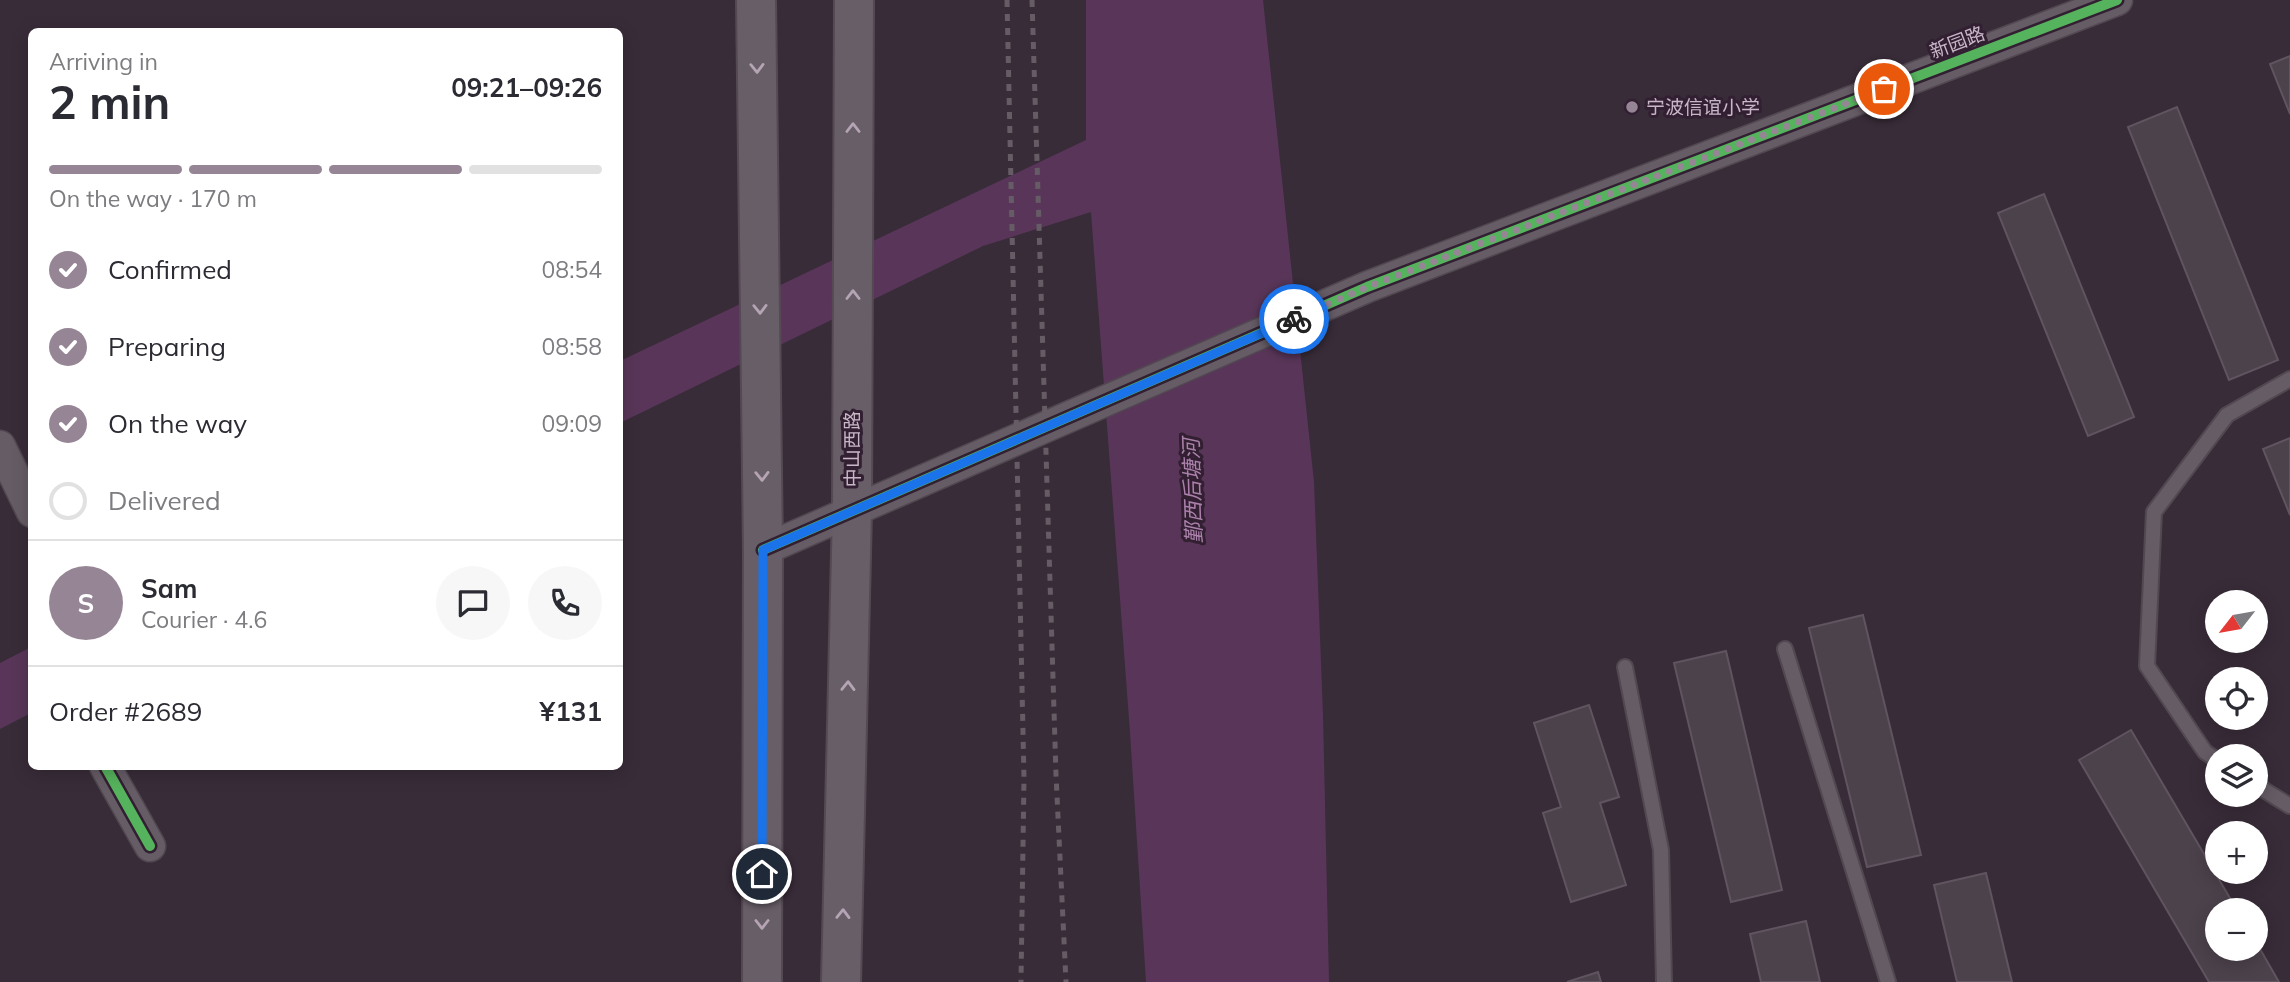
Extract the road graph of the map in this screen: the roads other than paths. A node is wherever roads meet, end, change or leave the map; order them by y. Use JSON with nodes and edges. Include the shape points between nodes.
{"nodes":[{"id":1,"x":756,"y":0,"type":"edge"},
{"id":2,"x":854,"y":0,"type":"edge"},
{"id":3,"x":2117,"y":0,"type":"edge"},
{"id":4,"x":2290,"y":379,"type":"edge"},
{"id":5,"x":0,"y":446,"type":"edge"},
{"id":6,"x":28,"y":504,"type":"edge"},
{"id":7,"x":852,"y":511,"type":"junction"},
{"id":8,"x":763,"y":550,"type":"junction"},
{"id":9,"x":1785,"y":649,"type":"dead end"},
{"id":10,"x":1625,"y":667,"type":"dead end"},
{"id":11,"x":2205,"y":752,"type":"edge"},
{"id":12,"x":107,"y":770,"type":"edge"},
{"id":13,"x":2268,"y":792,"type":"edge"},
{"id":14,"x":2290,"y":806,"type":"edge"},
{"id":15,"x":149,"y":846,"type":"dead end"},
{"id":16,"x":762,"y":982,"type":"edge"},
{"id":17,"x":841,"y":982,"type":"edge"},
{"id":18,"x":1664,"y":982,"type":"edge"},
{"id":19,"x":1888,"y":982,"type":"edge"}],
"edges":[{"from":1,"to":8,"type":"main road","one_way":true},
{"from":7,"to":2,"type":"main road","name":"中山西路","one_way":true},
{"from":3,"to":7,"type":"street","name":"新园路","via":[[1367,287]]},
{"from":4,"to":11,"type":"lane","via":[[2227,415],[2154,512],[2147,666]]},
{"from":5,"to":6,"type":"street"},
{"from":7,"to":8,"type":"street","name":"新园路"},
{"from":17,"to":7,"type":"main road","name":"中山西路","one_way":true},
{"from":8,"to":16,"type":"main road","one_way":true},
{"from":9,"to":19,"type":"lane"},
{"from":10,"to":18,"type":"lane","via":[[1661,850]]},
{"from":12,"to":15,"type":"street"},
{"from":13,"to":14,"type":"lane"}]}
